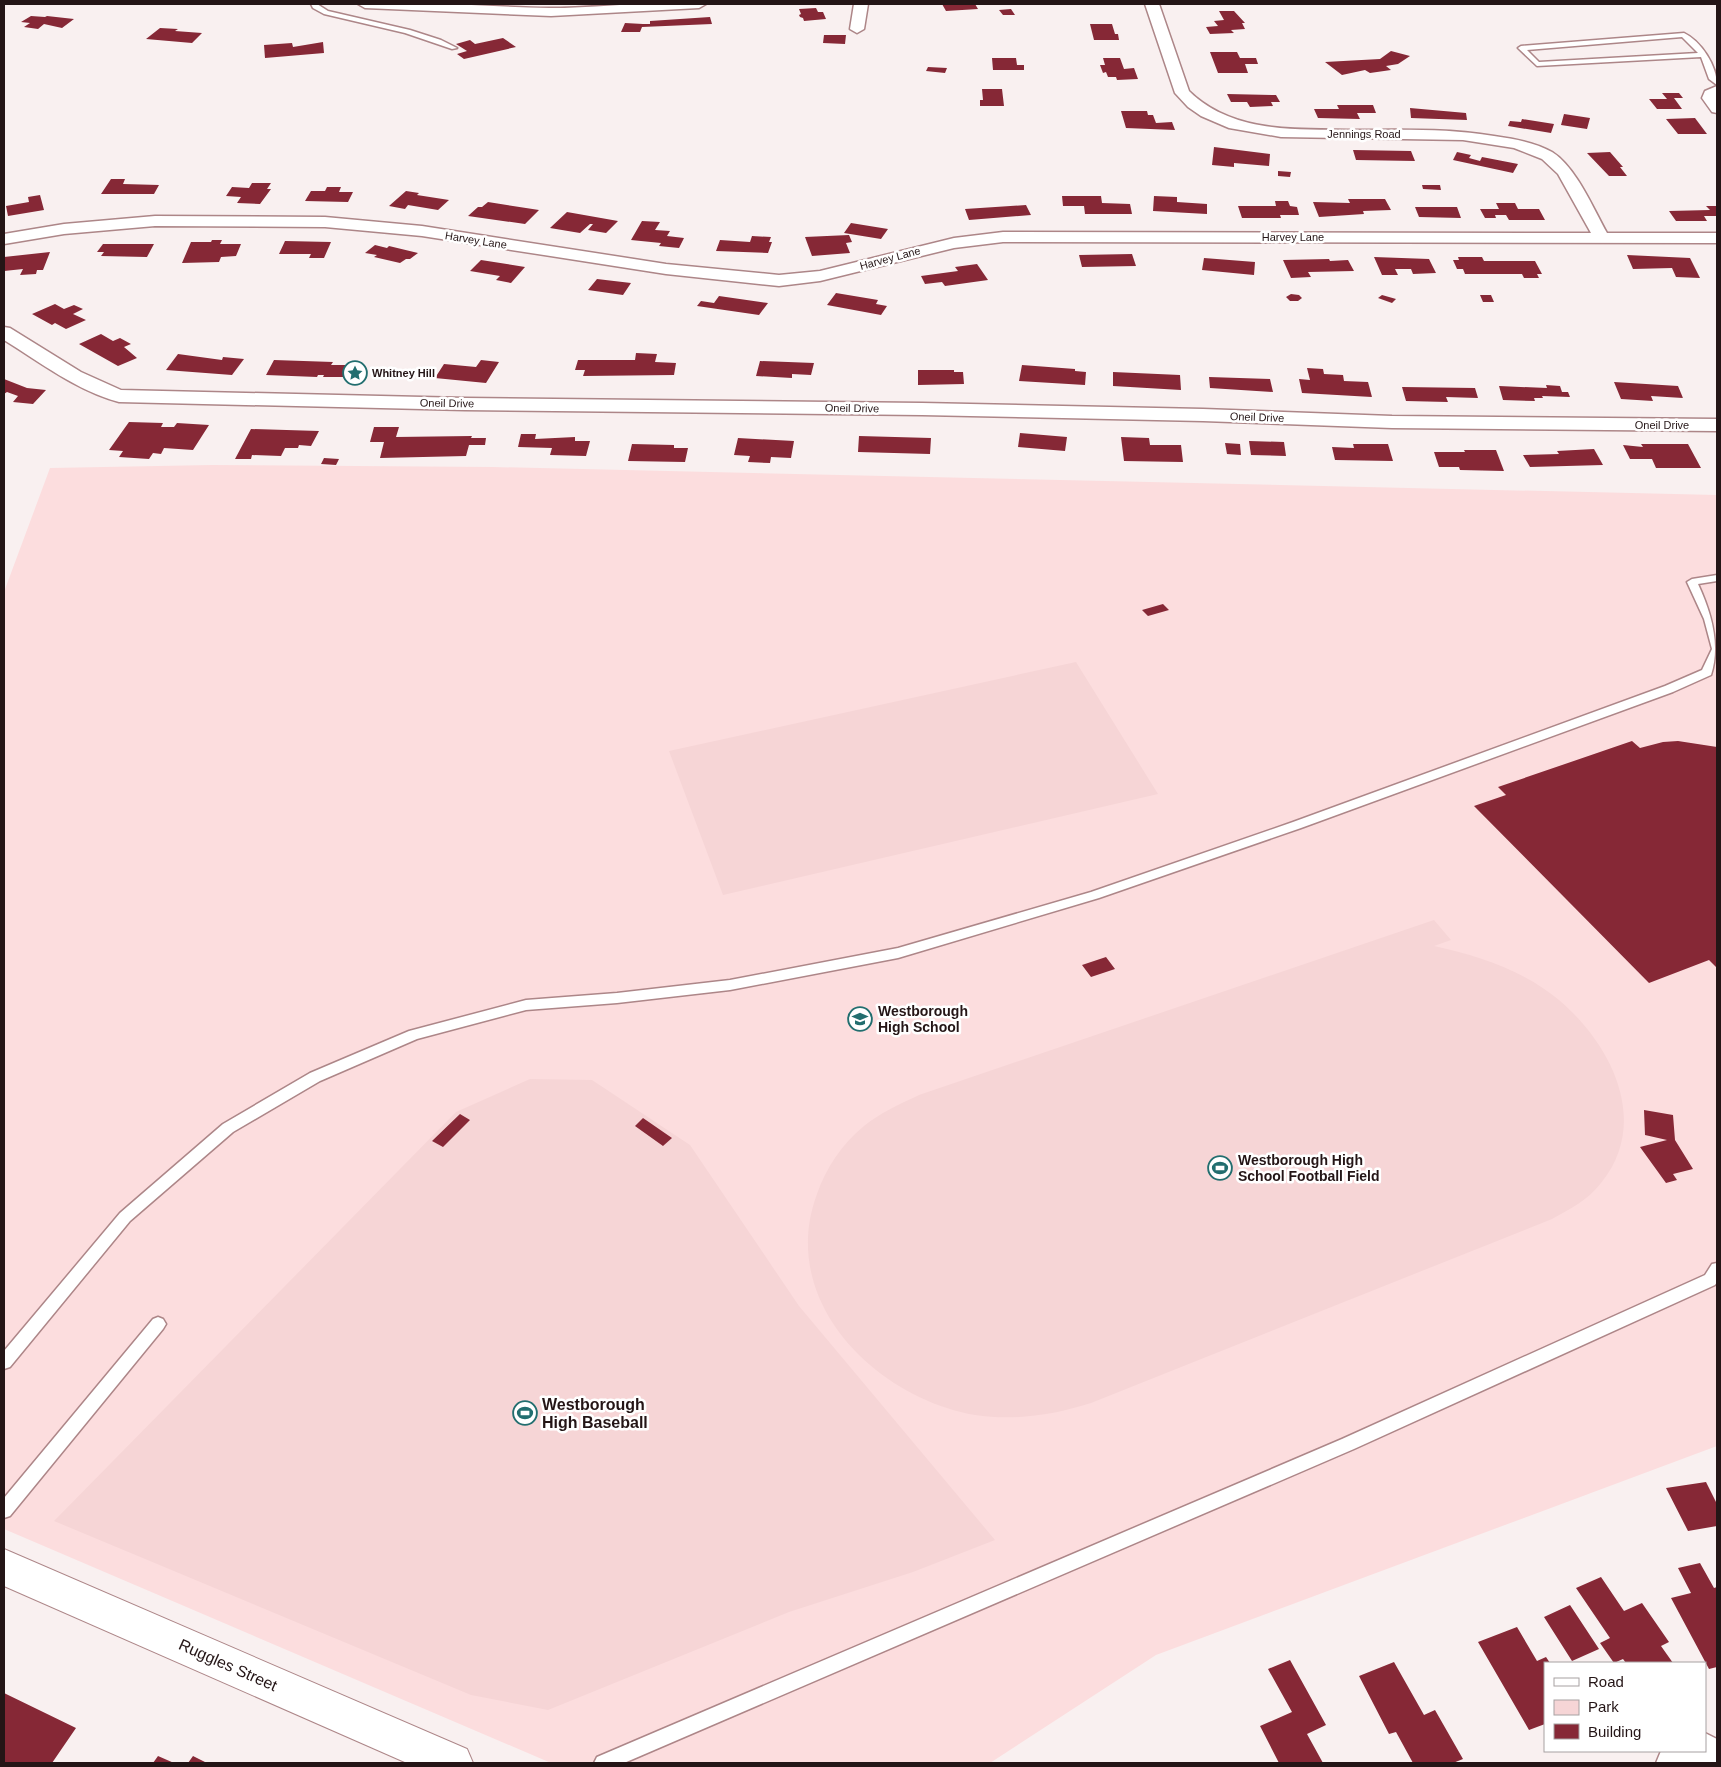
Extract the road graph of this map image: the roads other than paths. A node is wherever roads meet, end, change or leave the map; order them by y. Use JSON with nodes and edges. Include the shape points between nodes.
{"nodes":[{"id":1,"x":314,"y":4,"type":"edge"},
{"id":2,"x":365,"y":4,"type":"edge"},
{"id":3,"x":699,"y":4,"type":"edge"},
{"id":4,"x":861,"y":4,"type":"edge"},
{"id":5,"x":1152,"y":4,"type":"edge"},
{"id":6,"x":857,"y":29,"type":"dead end"},
{"id":7,"x":454,"y":48,"type":"dead end"},
{"id":8,"x":1704,"y":55,"type":"junction"},
{"id":9,"x":1714,"y":71,"type":"edge"},
{"id":10,"x":1717,"y":83,"type":"edge"},
{"id":11,"x":1717,"y":90,"type":"edge"},
{"id":12,"x":1717,"y":109,"type":"edge"},
{"id":13,"x":4,"y":238,"type":"edge"},
{"id":14,"x":1602,"y":238,"type":"junction"},
{"id":15,"x":1717,"y":238,"type":"edge"},
{"id":16,"x":4,"y":332,"type":"edge"},
{"id":17,"x":1717,"y":425,"type":"edge"},
{"id":18,"x":1717,"y":578,"type":"edge"},
{"id":19,"x":1717,"y":1269,"type":"edge"},
{"id":20,"x":158,"y":1324,"type":"dead end"},
{"id":21,"x":4,"y":1362,"type":"edge"},
{"id":22,"x":4,"y":1510,"type":"edge"},
{"id":23,"x":4,"y":1567,"type":"edge"},
{"id":24,"x":1702,"y":1752,"type":"edge"},
{"id":25,"x":453,"y":1763,"type":"edge"},
{"id":26,"x":603,"y":1763,"type":"edge"},
{"id":27,"x":1674,"y":1763,"type":"edge"}],
"edges":[{"from":1,"to":7,"type":"lane","via":[[326,13],[436,40]]},
{"from":2,"to":3,"type":"street","via":[[551,12]]},
{"from":4,"to":6,"type":"street"},
{"from":5,"to":14,"type":"street","name":"Jennings Road","via":[[1182,93],[1211,116],[1236,126],[1273,133],[1463,135],[1518,144],[1547,156],[1564,171]]},
{"from":8,"to":8,"type":"lane","via":[[1684,36],[1521,48],[1537,64]]},
{"from":8,"to":9,"type":"lane"},
{"from":9,"to":10,"type":"lane","via":[[1712,79]]},
{"from":11,"to":12,"type":"street","via":[[1709,98]]},
{"from":13,"to":14,"type":"street","name":"Harvey Lane","via":[[116,223],[216,219],[372,225],[766,280],[812,278],[921,249],[984,238]]},
{"from":14,"to":15,"type":"street","name":"Harvey Lane"},
{"from":16,"to":17,"type":"street","name":"Oneil Drive","via":[[62,368],[118,396],[1145,414],[1392,422]]},
{"from":18,"to":21,"type":"lane","via":[[1692,582],[1709,619],[1717,649],[1707,672],[1669,689],[1297,825],[1095,895],[898,953],[730,985],[526,1004],[414,1035],[315,1077],[228,1128],[125,1217]]},
{"from":19,"to":26,"type":"lane","via":[[1710,1280],[1348,1444]]},
{"from":20,"to":22,"type":"lane"},
{"from":23,"to":25,"type":"street","name":"Ruggles Street"},
{"from":24,"to":27,"type":"street"}]}
